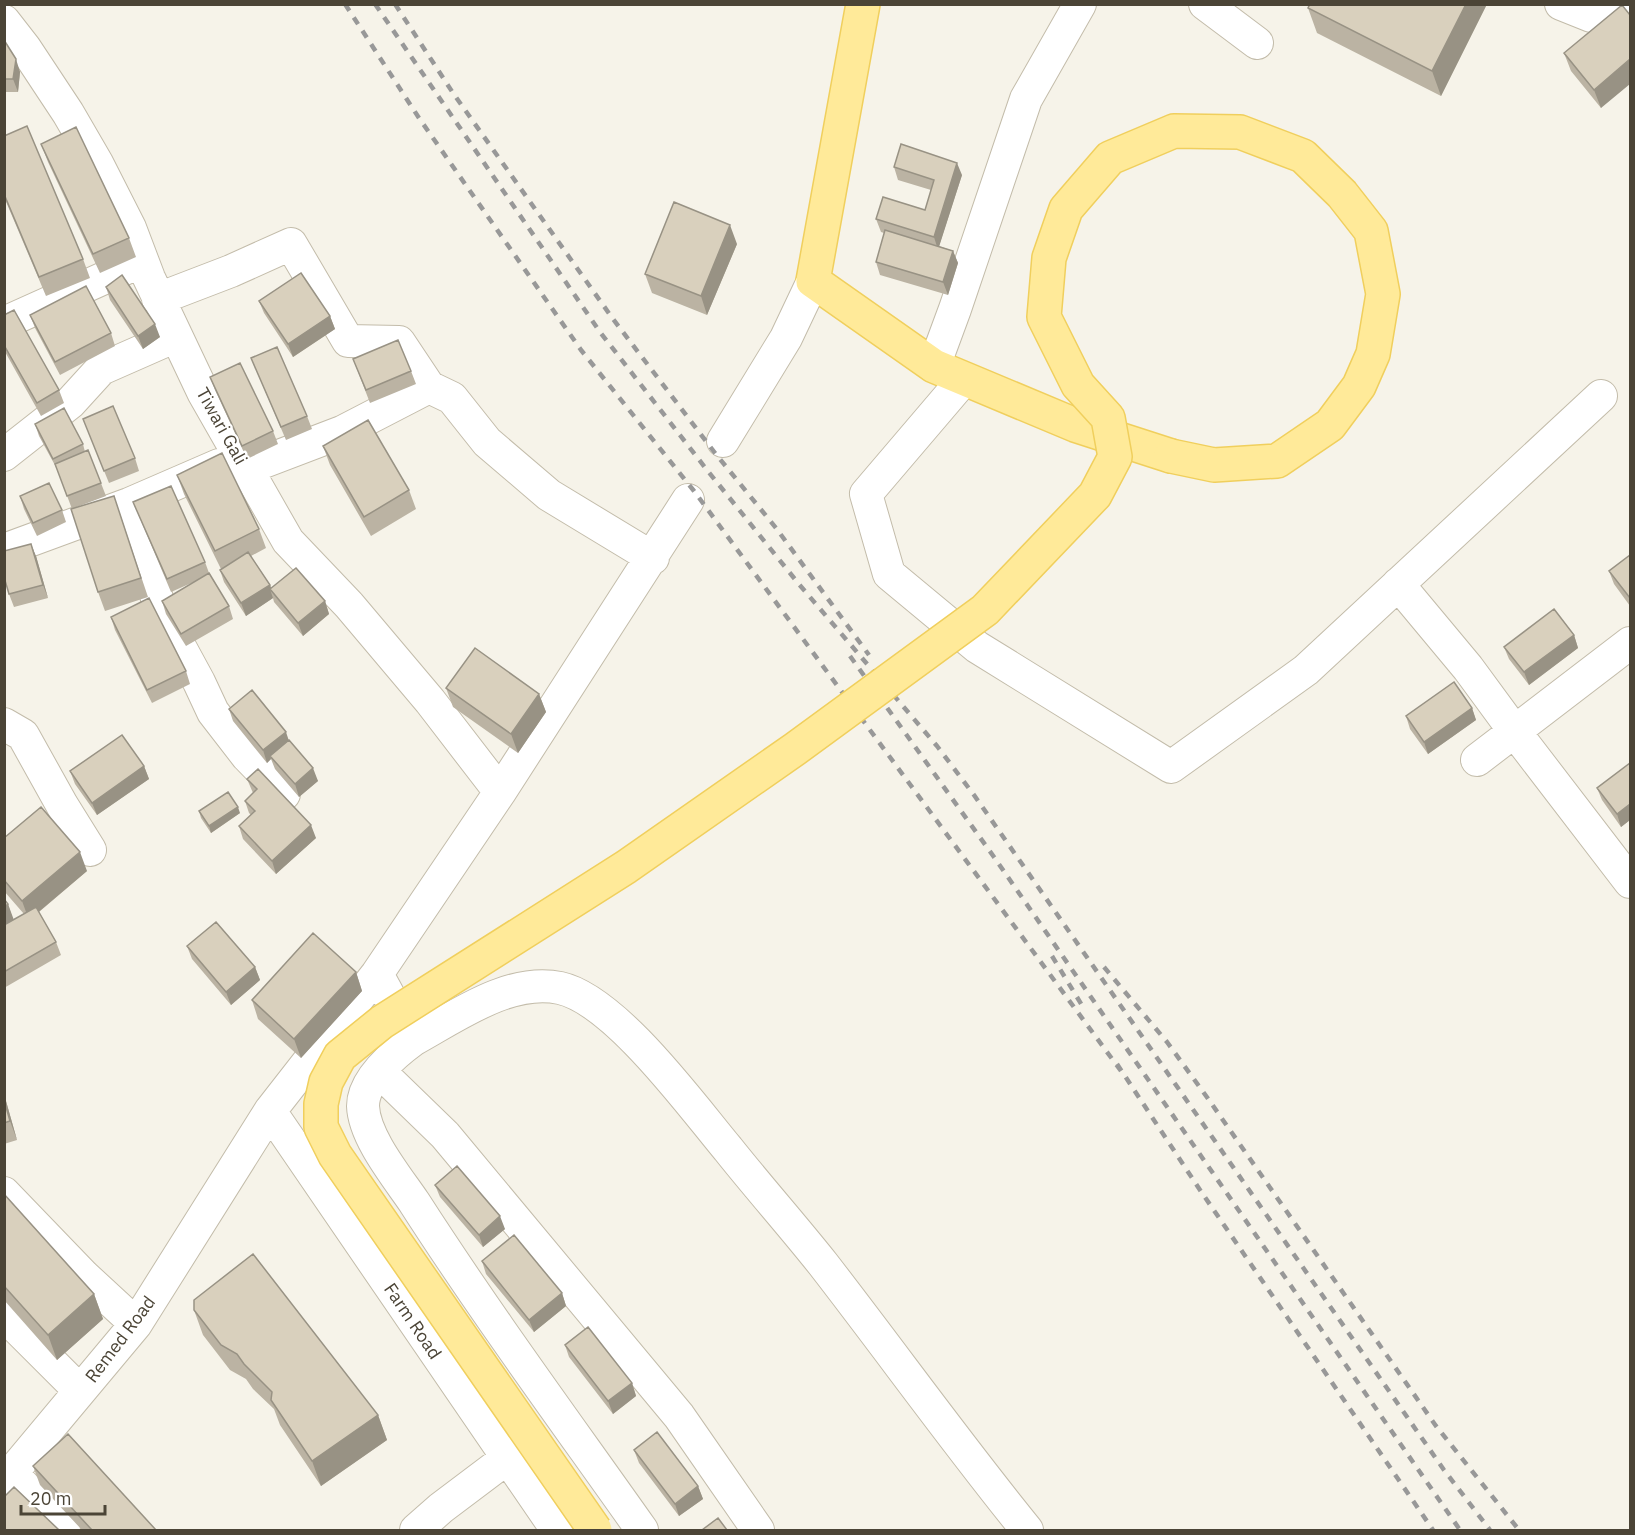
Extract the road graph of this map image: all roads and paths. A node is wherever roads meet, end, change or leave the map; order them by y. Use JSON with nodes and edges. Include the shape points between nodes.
{"nodes":[{"id":1,"x":863,"y":4,"type":"edge"},
{"id":2,"x":1080,"y":4,"type":"edge"},
{"id":3,"x":1205,"y":4,"type":"edge"},
{"id":4,"x":1561,"y":4,"type":"edge"},
{"id":5,"x":1630,"y":18,"type":"edge"},
{"id":6,"x":4,"y":21,"type":"edge"},
{"id":7,"x":1257,"y":43,"type":"dead end"},
{"id":8,"x":142,"y":261,"type":"junction"},
{"id":9,"x":813,"y":281,"type":"junction"},
{"id":10,"x":158,"y":299,"type":"junction"},
{"id":11,"x":4,"y":323,"type":"edge"},
{"id":12,"x":176,"y":336,"type":"junction"},
{"id":13,"x":934,"y":366,"type":"junction"},
{"id":14,"x":964,"y":379,"type":"junction"},
{"id":15,"x":429,"y":387,"type":"junction"},
{"id":16,"x":1601,"y":396,"type":"dead end"},
{"id":17,"x":723,"y":441,"type":"dead end"},
{"id":18,"x":4,"y":455,"type":"edge"},
{"id":19,"x":242,"y":463,"type":"junction"},
{"id":20,"x":688,"y":500,"type":"dead end"},
{"id":21,"x":129,"y":504,"type":"junction"},
{"id":22,"x":4,"y":550,"type":"edge"},
{"id":23,"x":652,"y":558,"type":"junction"},
{"id":24,"x":1398,"y":584,"type":"junction"},
{"id":25,"x":1630,"y":643,"type":"edge"},
{"id":26,"x":4,"y":724,"type":"edge"},
{"id":27,"x":1515,"y":732,"type":"junction"},
{"id":28,"x":1477,"y":760,"type":"dead end"},
{"id":29,"x":500,"y":792,"type":"junction"},
{"id":30,"x":284,"y":794,"type":"edge"},
{"id":31,"x":90,"y":850,"type":"dead end"},
{"id":32,"x":1630,"y":882,"type":"edge"},
{"id":33,"x":377,"y":974,"type":"junction"},
{"id":34,"x":413,"y":1040,"type":"junction"},
{"id":35,"x":379,"y":1071,"type":"junction"},
{"id":36,"x":270,"y":1111,"type":"junction"},
{"id":37,"x":4,"y":1193,"type":"edge"},
{"id":38,"x":4,"y":1315,"type":"edge"},
{"id":39,"x":136,"y":1324,"type":"junction"},
{"id":40,"x":80,"y":1390,"type":"junction"},
{"id":41,"x":506,"y":1459,"type":"junction"},
{"id":42,"x":8,"y":1477,"type":"edge"},
{"id":43,"x":64,"y":1530,"type":"edge"},
{"id":44,"x":416,"y":1530,"type":"edge"},
{"id":45,"x":557,"y":1530,"type":"edge"},
{"id":46,"x":595,"y":1530,"type":"edge"},
{"id":47,"x":642,"y":1530,"type":"edge"},
{"id":48,"x":758,"y":1530,"type":"edge"},
{"id":49,"x":1027,"y":1530,"type":"edge"}],
"edges":[{"from":1,"to":9,"type":"main road"},
{"from":2,"to":13,"type":"street","via":[[1026,99]]},
{"from":3,"to":7,"type":"street"},
{"from":4,"to":5,"type":"street","via":[[1592,16]]},
{"from":6,"to":8,"type":"street","name":"Tiwari Gali","via":[[85,143],[130,228]]},
{"from":8,"to":10,"type":"street","name":"Tiwari Gali"},
{"from":8,"to":11,"type":"street"},
{"from":9,"to":13,"type":"main road"},
{"from":9,"to":17,"type":"street","via":[[786,338]]},
{"from":10,"to":12,"type":"street","name":"Tiwari Gali"},
{"from":10,"to":15,"type":"street","via":[[291,244],[348,341],[399,342]]},
{"from":12,"to":18,"type":"street","via":[[101,369],[70,403]]},
{"from":12,"to":19,"type":"street","name":"Tiwari Gali"},
{"from":13,"to":14,"type":"main road"},
{"from":14,"to":24,"type":"street","via":[[866,494],[889,574],[977,647],[1171,767],[1306,670]]},
{"from":14,"to":46,"type":"main road","bridge":true,"via":[[1075,425],[1171,456],[1214,465],[1277,461],[1330,425],[1359,386],[1373,354],[1383,294],[1371,231],[1342,194],[1303,156],[1240,132],[1174,131],[1110,158],[1066,208],[1049,258],[1044,316],[1078,385],[1108,418],[1115,458],[1095,495],[985,610],[626,867],[382,1022],[340,1056],[326,1082],[321,1104],[321,1127],[335,1155]]},
{"from":15,"to":19,"type":"street","via":[[342,432]]},
{"from":15,"to":23,"type":"street","via":[[452,398],[487,442],[549,495]]},
{"from":16,"to":24,"type":"street"},
{"from":19,"to":21,"type":"street"},
{"from":19,"to":29,"type":"street","name":"Tiwari Gali","via":[[288,541],[357,614]]},
{"from":20,"to":23,"type":"street","name":"Remed Road"},
{"from":21,"to":22,"type":"street"},
{"from":21,"to":30,"type":"street","via":[[161,612],[213,712]]},
{"from":23,"to":29,"type":"street","name":"Remed Road"},
{"from":24,"to":27,"type":"street"},
{"from":25,"to":27,"type":"street"},
{"from":26,"to":31,"type":"street","via":[[23,735]]},
{"from":27,"to":28,"type":"street"},
{"from":27,"to":32,"type":"street"},
{"from":29,"to":33,"type":"street","name":"Remed Road"},
{"from":33,"to":34,"type":"street"},
{"from":33,"to":36,"type":"street","name":"Remed Road"},
{"from":34,"to":35,"type":"street"},
{"from":34,"to":49,"type":"street","via":[[497,994],[531,987],[560,988],[604,1011],[655,1061],[822,1263]]},
{"from":35,"to":47,"type":"street","via":[[365,1093],[363,1107],[375,1142],[439,1241]]},
{"from":35,"to":48,"type":"street","via":[[445,1136],[679,1416]]},
{"from":36,"to":39,"type":"street","name":"Remed Road"},
{"from":36,"to":41,"type":"street","name":"Farm Road"},
{"from":37,"to":39,"type":"street"},
{"from":38,"to":40,"type":"street"},
{"from":39,"to":40,"type":"street","name":"Remed Road"},
{"from":40,"to":42,"type":"street","name":"Remed Road"},
{"from":41,"to":44,"type":"street"},
{"from":41,"to":45,"type":"street","name":"Farm Road"},
{"from":42,"to":43,"type":"street"}]}
